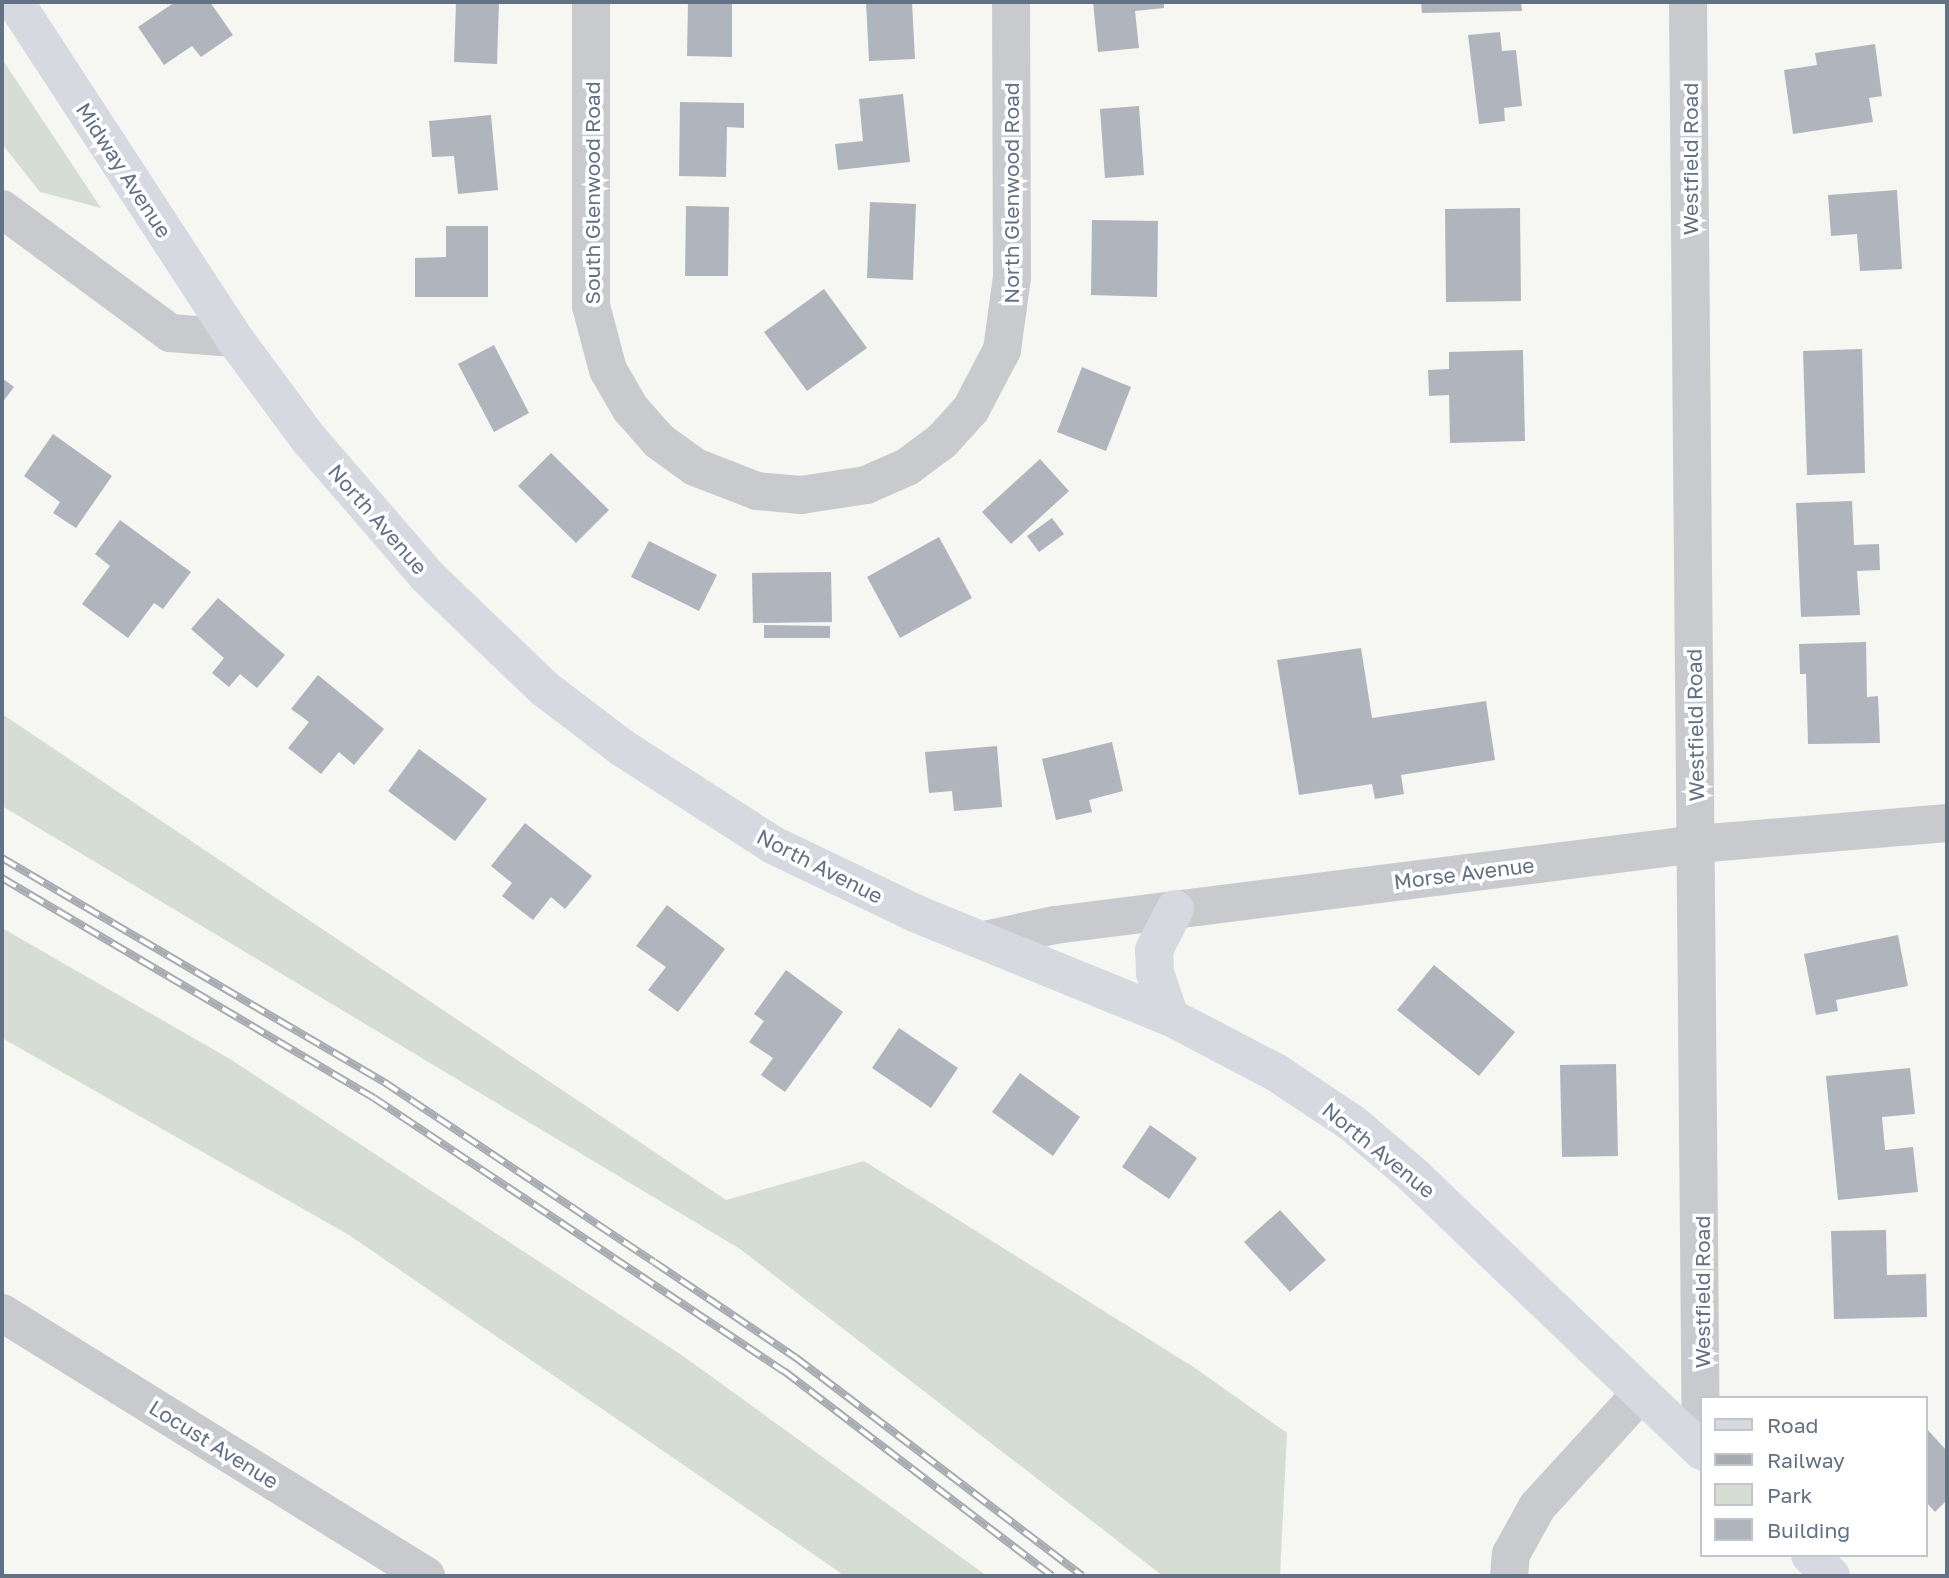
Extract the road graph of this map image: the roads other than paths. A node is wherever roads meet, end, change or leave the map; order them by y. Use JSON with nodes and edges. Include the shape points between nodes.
{"nodes":[{"id":1,"x":15,"y":2,"type":"edge"},
{"id":2,"x":591,"y":2,"type":"edge"},
{"id":3,"x":1012,"y":2,"type":"edge"},
{"id":4,"x":1688,"y":2,"type":"edge"},
{"id":5,"x":2,"y":209,"type":"edge"},
{"id":6,"x":234,"y":338,"type":"junction"},
{"id":7,"x":822,"y":493,"type":"joint"},
{"id":8,"x":1947,"y":823,"type":"edge"},
{"id":9,"x":1697,"y":844,"type":"junction"},
{"id":10,"x":1175,"y":909,"type":"junction"},
{"id":11,"x":984,"y":940,"type":"junction"},
{"id":12,"x":1170,"y":1017,"type":"junction"},
{"id":13,"x":2,"y":1313,"type":"edge"},
{"id":14,"x":1641,"y":1393,"type":"junction"},
{"id":15,"x":1701,"y":1396,"type":"edge"},
{"id":16,"x":1700,"y":1449,"type":"edge"},
{"id":17,"x":1812,"y":1557,"type":"edge"},
{"id":18,"x":426,"y":1576,"type":"edge"},
{"id":19,"x":1509,"y":1576,"type":"edge"},
{"id":20,"x":1831,"y":1576,"type":"edge"}],
"edges":[{"from":1,"to":6,"type":"main road","name":"Midway Avenue"},
{"from":2,"to":7,"type":"street","name":"South Glenwood Road","via":[[591,306],[608,370],[630,408],[659,441],[695,467],[757,491]]},
{"from":3,"to":7,"type":"street","name":"North Glenwood Road","via":[[1012,277],[1002,350],[984,390],[942,441],[906,467],[866,485]]},
{"from":4,"to":9,"type":"street","name":"Westfield Road"},
{"from":5,"to":6,"type":"street","via":[[170,333]]},
{"from":6,"to":11,"type":"main road","name":"North Avenue","via":[[308,438],[384,529],[545,689],[621,747],[773,845],[847,883]]},
{"from":8,"to":9,"type":"street","name":"Morse Avenue"},
{"from":9,"to":10,"type":"street","name":"Morse Avenue"},
{"from":9,"to":15,"type":"street","name":"Westfield Road"},
{"from":10,"to":11,"type":"street","name":"Morse Avenue"},
{"from":10,"to":12,"type":"main road","via":[[1154,950],[1155,973]]},
{"from":11,"to":12,"type":"main road","name":"North Avenue"},
{"from":12,"to":14,"type":"main road","name":"North Avenue","via":[[1277,1073],[1352,1123],[1413,1175]]},
{"from":13,"to":18,"type":"street","name":"Locust Avenue"},
{"from":14,"to":16,"type":"main road","name":"North Avenue"},
{"from":14,"to":19,"type":"street","via":[[1537,1507],[1511,1554]]},
{"from":17,"to":20,"type":"main road"}]}
